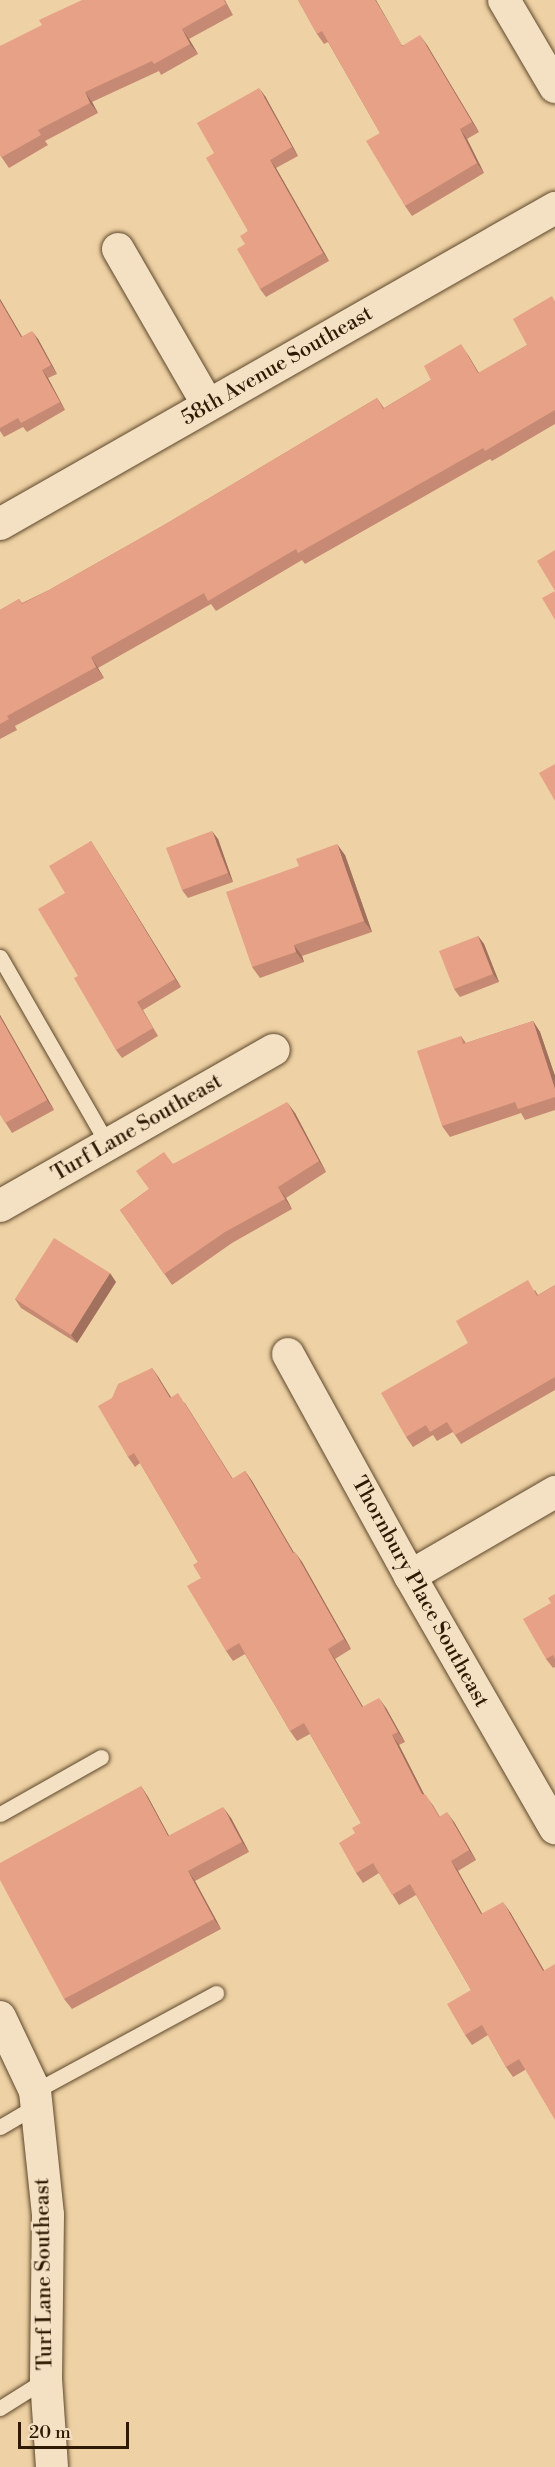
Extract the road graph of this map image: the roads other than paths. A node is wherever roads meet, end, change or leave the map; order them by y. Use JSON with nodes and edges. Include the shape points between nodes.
{"nodes":[{"id":1,"x":504,"y":0,"type":"edge"},
{"id":2,"x":555,"y":87,"type":"edge"},
{"id":3,"x":555,"y":208,"type":"edge"},
{"id":4,"x":118,"y":249,"type":"dead end"},
{"id":5,"x":208,"y":405,"type":"junction"},
{"id":6,"x":0,"y":524,"type":"edge"},
{"id":7,"x":0,"y":957,"type":"edge"},
{"id":8,"x":274,"y":1050,"type":"dead end"},
{"id":9,"x":108,"y":1145,"type":"junction"},
{"id":10,"x":0,"y":1206,"type":"edge"},
{"id":11,"x":288,"y":1354,"type":"dead end"},
{"id":12,"x":555,"y":1492,"type":"edge"},
{"id":13,"x":410,"y":1576,"type":"junction"},
{"id":14,"x":101,"y":1757,"type":"dead end"},
{"id":15,"x":0,"y":1814,"type":"edge"},
{"id":16,"x":555,"y":1828,"type":"edge"},
{"id":17,"x":216,"y":1993,"type":"dead end"},
{"id":18,"x":0,"y":2017,"type":"edge"},
{"id":19,"x":35,"y":2099,"type":"junction"},
{"id":20,"x":0,"y":2127,"type":"edge"},
{"id":21,"x":46,"y":2379,"type":"junction"},
{"id":22,"x":0,"y":2408,"type":"edge"},
{"id":23,"x":52,"y":2467,"type":"edge"}],
"edges":[{"from":1,"to":2,"type":"street"},
{"from":3,"to":5,"type":"street","name":"58th Avenue Southeast"},
{"from":4,"to":5,"type":"street"},
{"from":5,"to":6,"type":"street","name":"58th Avenue Southeast"},
{"from":7,"to":9,"type":"lane"},
{"from":8,"to":9,"type":"street","name":"Turf Lane Southeast"},
{"from":9,"to":10,"type":"street","name":"Turf Lane Southeast"},
{"from":11,"to":13,"type":"street","name":"Thornbury Place Southeast"},
{"from":12,"to":13,"type":"street"},
{"from":13,"to":16,"type":"street","name":"Thornbury Place Southeast"},
{"from":14,"to":15,"type":"lane"},
{"from":17,"to":19,"type":"lane"},
{"from":18,"to":19,"type":"street","name":"Turf Lane Southeast"},
{"from":19,"to":20,"type":"lane"},
{"from":19,"to":21,"type":"street","name":"Turf Lane Southeast","via":[[48,2215]]},
{"from":21,"to":22,"type":"lane"},
{"from":21,"to":23,"type":"street","name":"Turf Lane Southeast"}]}
